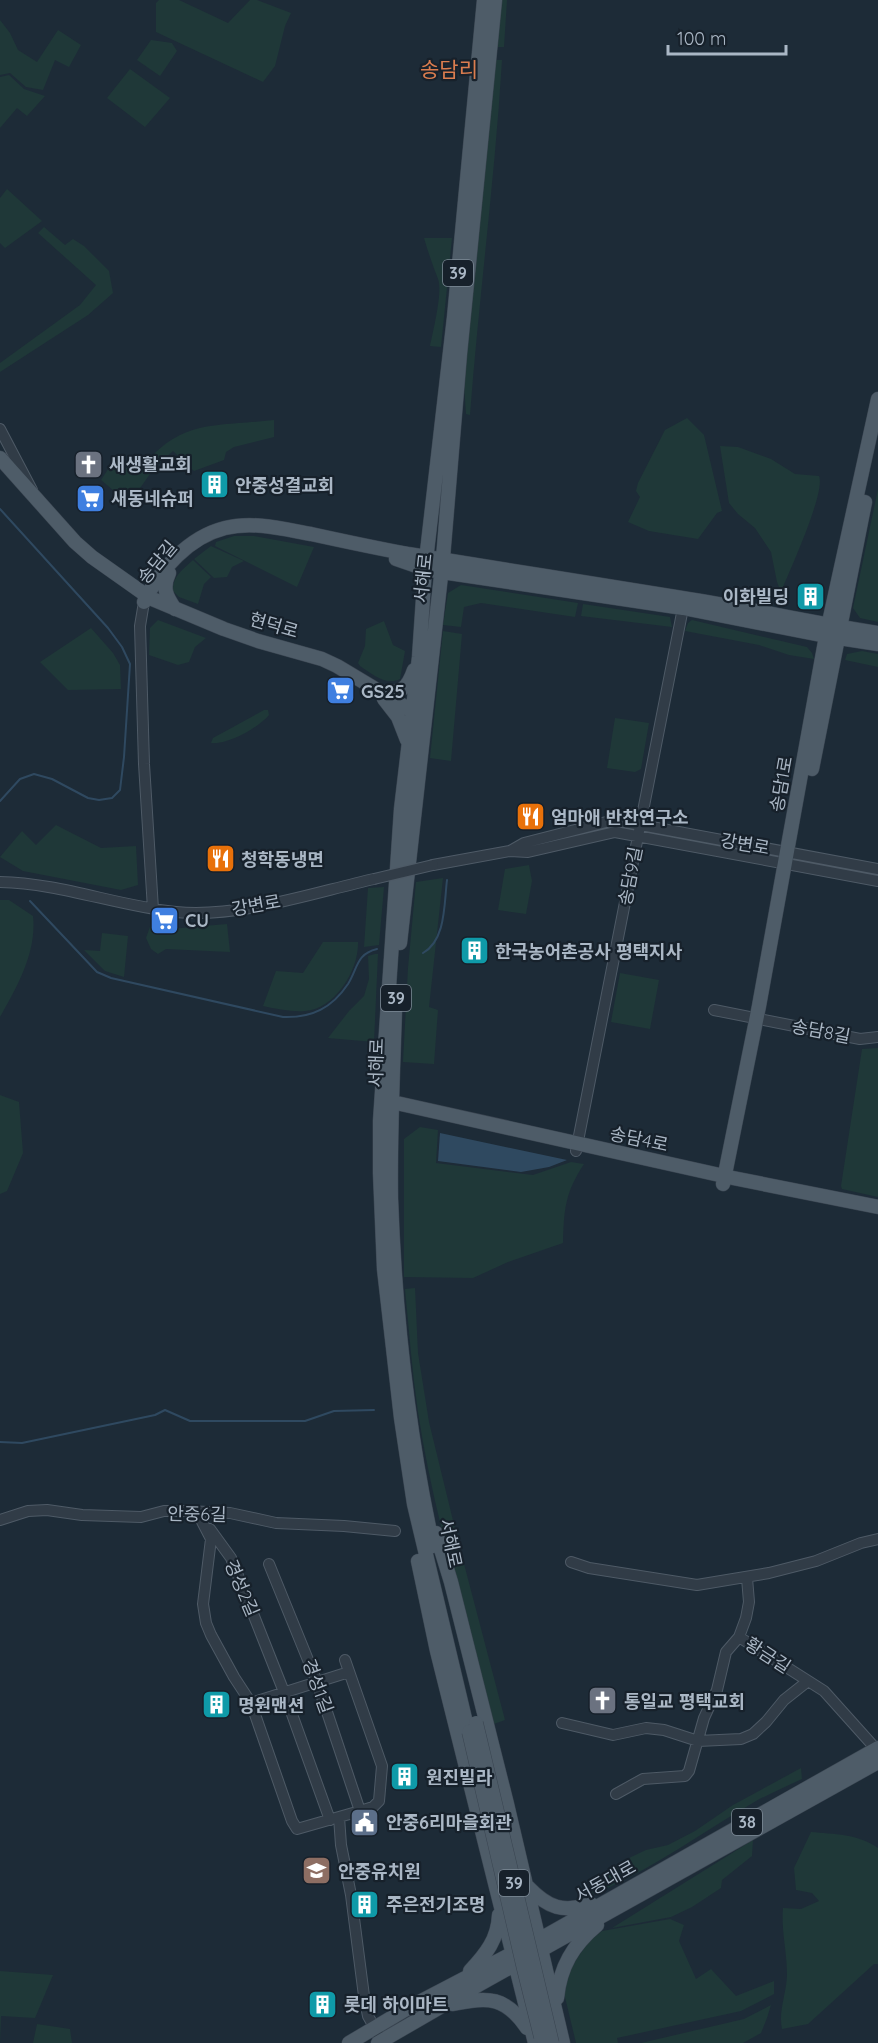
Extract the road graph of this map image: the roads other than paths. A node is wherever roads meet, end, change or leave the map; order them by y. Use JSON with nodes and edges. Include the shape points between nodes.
{"nodes":[{"id":1,"x":484,"y":0,"type":"edge"},
{"id":2,"x":495,"y":0,"type":"edge"},
{"id":3,"x":878,"y":399,"type":"edge"},
{"id":4,"x":0,"y":429,"type":"edge"},
{"id":5,"x":878,"y":441,"type":"edge"},
{"id":6,"x":0,"y":458,"type":"edge"},
{"id":7,"x":38,"y":502,"type":"junction"},
{"id":8,"x":196,"y":545,"type":"joint"},
{"id":9,"x":426,"y":562,"type":"junction"},
{"id":10,"x":443,"y":565,"type":"junction"},
{"id":11,"x":169,"y":573,"type":"junction"},
{"id":12,"x":147,"y":600,"type":"junction"},
{"id":13,"x":683,"y":608,"type":"junction"},
{"id":14,"x":176,"y":609,"type":"junction"},
{"id":15,"x":833,"y":632,"type":"junction"},
{"id":16,"x":878,"y":633,"type":"edge"},
{"id":17,"x":878,"y":644,"type":"edge"},
{"id":18,"x":419,"y":657,"type":"junction"},
{"id":19,"x":382,"y":695,"type":"junction"},
{"id":20,"x":418,"y":718,"type":"junction"},
{"id":21,"x":408,"y":746,"type":"junction"},
{"id":22,"x":639,"y":829,"type":"junction"},
{"id":23,"x":790,"y":858,"type":"junction"},
{"id":24,"x":878,"y":869,"type":"edge"},
{"id":25,"x":878,"y":881,"type":"edge"},
{"id":26,"x":0,"y":882,"type":"edge"},
{"id":27,"x":153,"y":909,"type":"junction"},
{"id":28,"x":714,"y":1010,"type":"dead end"},
{"id":29,"x":761,"y":1019,"type":"junction"},
{"id":30,"x":878,"y":1037,"type":"edge"},
{"id":31,"x":392,"y":1106,"type":"junction"},
{"id":32,"x":576,"y":1148,"type":"junction"},
{"id":33,"x":728,"y":1181,"type":"junction"},
{"id":34,"x":878,"y":1207,"type":"edge"},
{"id":35,"x":878,"y":1213,"type":"edge"},
{"id":36,"x":421,"y":1482,"type":"junction"},
{"id":37,"x":414,"y":1504,"type":"junction"},
{"id":38,"x":197,"y":1512,"type":"junction"},
{"id":39,"x":0,"y":1520,"type":"edge"},
{"id":40,"x":395,"y":1531,"type":"dead end"},
{"id":41,"x":878,"y":1539,"type":"edge"},
{"id":42,"x":571,"y":1562,"type":"dead end"},
{"id":43,"x":269,"y":1564,"type":"dead end"},
{"id":44,"x":747,"y":1578,"type":"junction"},
{"id":45,"x":739,"y":1637,"type":"junction"},
{"id":46,"x":345,"y":1660,"type":"dead end"},
{"id":47,"x":349,"y":1672,"type":"junction"},
{"id":48,"x":808,"y":1681,"type":"junction"},
{"id":49,"x":317,"y":1682,"type":"junction"},
{"id":50,"x":284,"y":1692,"type":"junction"},
{"id":51,"x":251,"y":1703,"type":"junction"},
{"id":52,"x":562,"y":1723,"type":"dead end"},
{"id":53,"x":472,"y":1725,"type":"junction"},
{"id":54,"x":698,"y":1741,"type":"junction"},
{"id":55,"x":877,"y":1753,"type":"edge"},
{"id":56,"x":616,"y":1794,"type":"dead end"},
{"id":57,"x":360,"y":1811,"type":"junction"},
{"id":58,"x":334,"y":1818,"type":"junction"},
{"id":59,"x":526,"y":1884,"type":"junction"},
{"id":60,"x":616,"y":1902,"type":"junction"},
{"id":61,"x":500,"y":1904,"type":"junction"},
{"id":62,"x":541,"y":1944,"type":"junction"},
{"id":63,"x":514,"y":1958,"type":"junction"},
{"id":64,"x":460,"y":1981,"type":"junction"},
{"id":65,"x":442,"y":2006,"type":"junction"},
{"id":66,"x":556,"y":2009,"type":"junction"},
{"id":67,"x":374,"y":2028,"type":"junction"},
{"id":68,"x":537,"y":2041,"type":"edge"},
{"id":69,"x":380,"y":2042,"type":"edge"},
{"id":70,"x":349,"y":2043,"type":"edge"},
{"id":71,"x":552,"y":2043,"type":"edge"},
{"id":72,"x":563,"y":2043,"type":"edge"}],
"edges":[{"from":1,"to":9,"type":"main road","name":"서해로","number":"39"},
{"from":2,"to":10,"type":"main road","name":"서해로","number":"39"},
{"from":3,"to":15,"type":"main road","name":"송담1로"},
{"from":4,"to":7,"type":"street"},
{"from":5,"to":15,"type":"main road","name":"송담1로"},
{"from":6,"to":7,"type":"main road","name":"현덕로"},
{"from":7,"to":12,"type":"main road","name":"현덕로","via":[[75,542]]},
{"from":8,"to":9,"type":"main road","name":"서해로","via":[[223,532],[256,528],[410,562]]},
{"from":8,"to":11,"type":"main road","name":"송담길"},
{"from":9,"to":10,"type":"main road"},
{"from":9,"to":12,"type":"main road","via":[[411,554],[281,528],[238,526],[210,533],[186,547],[171,562]]},
{"from":9,"to":18,"type":"main road","name":"서해로","number":"39"},
{"from":10,"to":13,"type":"main road"},
{"from":10,"to":15,"type":"main road","via":[[683,598]]},
{"from":10,"to":20,"type":"main road","name":"서해로","number":"39"},
{"from":11,"to":12,"type":"main road","name":"송담길"},
{"from":11,"to":14,"type":"main road","via":[[165,592]]},
{"from":12,"to":14,"type":"main road","name":"현덕로"},
{"from":12,"to":19,"type":"main road","name":"현덕로","via":[[318,665]]},
{"from":12,"to":27,"type":"street","via":[[140,626]]},
{"from":13,"to":15,"type":"main road"},
{"from":13,"to":22,"type":"street","name":"송담9길"},
{"from":14,"to":19,"type":"main road","name":"현덕로","via":[[337,666]]},
{"from":15,"to":16,"type":"main road"},
{"from":15,"to":17,"type":"main road"},
{"from":15,"to":23,"type":"main road","name":"송담1로"},
{"from":18,"to":19,"type":"main road","via":[[405,688]]},
{"from":18,"to":20,"type":"main road","name":"서해로","number":"39"},
{"from":19,"to":20,"type":"main road","name":"현덕로"},
{"from":19,"to":21,"type":"main road","via":[[398,717]]},
{"from":20,"to":21,"type":"main road","name":"서해로","number":"39"},
{"from":20,"to":31,"type":"main road","name":"서해로","number":"39","via":[[397,969]]},
{"from":21,"to":37,"type":"main road","name":"서해로","number":"39","via":[[389,967],[380,1173],[388,1310]]},
{"from":22,"to":23,"type":"street","name":"강변로"},
{"from":22,"to":27,"type":"street","name":"강변로","bridge":true,"via":[[614,820],[524,843],[510,851],[244,908],[196,913]]},
{"from":22,"to":32,"type":"street","name":"송담9길"},
{"from":23,"to":24,"type":"street","name":"강변로"},
{"from":23,"to":25,"type":"street","name":"강변로"},
{"from":23,"to":29,"type":"main road","name":"송담1로"},
{"from":26,"to":27,"type":"street","name":"강변로","via":[[27,882]]},
{"from":28,"to":29,"type":"street"},
{"from":29,"to":30,"type":"street","name":"송담8길","via":[[860,1039]]},
{"from":29,"to":33,"type":"main road","name":"송담1로"},
{"from":31,"to":32,"type":"main road","name":"송담4로"},
{"from":31,"to":36,"type":"main road","name":"서해로","number":"39","via":[[391,1195],[397,1303]]},
{"from":32,"to":33,"type":"main road","name":"송담4로"},
{"from":33,"to":34,"type":"main road","name":"송담4로"},
{"from":33,"to":35,"type":"main road","name":"송담4로"},
{"from":36,"to":53,"type":"main road","name":"서해로","number":"39"},
{"from":36,"to":59,"type":"main road","via":[[451,1582]]},
{"from":37,"to":53,"type":"main road","name":"서해로","number":"39"},
{"from":37,"to":61,"type":"main road","via":[[418,1563]]},
{"from":38,"to":39,"type":"street","name":"안중6길","via":[[164,1511],[141,1517],[46,1510]]},
{"from":38,"to":40,"type":"street","name":"안중6길","via":[[276,1523]]},
{"from":38,"to":50,"type":"street","name":"경성2길","via":[[231,1558]]},
{"from":38,"to":51,"type":"street","name":"경성2길","via":[[211,1539],[203,1604],[207,1623]]},
{"from":41,"to":44,"type":"street","via":[[816,1561]]},
{"from":42,"to":44,"type":"street","via":[[697,1585]]},
{"from":43,"to":49,"type":"street","name":"경성1길"},
{"from":44,"to":45,"type":"street","via":[[749,1602]]},
{"from":45,"to":48,"type":"street","name":"황금길"},
{"from":45,"to":54,"type":"street","name":"황금길","via":[[726,1652]]},
{"from":46,"to":47,"type":"street"},
{"from":47,"to":49,"type":"street"},
{"from":47,"to":57,"type":"street","name":"경성1길","via":[[382,1766],[379,1801]]},
{"from":48,"to":54,"type":"street","via":[[753,1734],[741,1739]]},
{"from":48,"to":55,"type":"street","name":"황금길","via":[[824,1691]]},
{"from":49,"to":50,"type":"street"},
{"from":49,"to":57,"type":"street","name":"경성1길"},
{"from":50,"to":51,"type":"street"},
{"from":50,"to":58,"type":"street","name":"경성2길"},
{"from":51,"to":58,"type":"street","name":"경성2길","via":[[297,1829]]},
{"from":52,"to":54,"type":"street","via":[[613,1736],[646,1728],[664,1730]]},
{"from":53,"to":68,"type":"main road","name":"서해로","number":"39","bridge":true},
{"from":53,"to":71,"type":"main road","name":"서해로","number":"39","bridge":true},
{"from":54,"to":56,"type":"street","name":"황금길","via":[[685,1776],[643,1779]]},
{"from":55,"to":60,"type":"main road","name":"서동대로","number":"38"},
{"from":57,"to":58,"type":"street","name":"경성1길"},
{"from":58,"to":67,"type":"street","via":[[364,1996]]},
{"from":59,"to":60,"type":"main road","via":[[538,1898],[562,1908]]},
{"from":59,"to":62,"type":"main road"},
{"from":60,"to":62,"type":"main road","name":"서동대로","number":"38"},
{"from":60,"to":66,"type":"main road","via":[[571,1953],[561,1971]]},
{"from":61,"to":63,"type":"main road"},
{"from":61,"to":64,"type":"main road","via":[[499,1924],[488,1952]]},
{"from":62,"to":63,"type":"main road","name":"서동대로","number":"38"},
{"from":62,"to":66,"type":"main road"},
{"from":63,"to":64,"type":"main road","name":"서동대로","number":"38"},
{"from":63,"to":65,"type":"main road","name":"서동대로","number":"38"},
{"from":63,"to":68,"type":"main road"},
{"from":64,"to":67,"type":"main road","name":"서동대로","number":"38"},
{"from":65,"to":68,"type":"main road","via":[[483,1999],[500,2003],[517,2013]]},
{"from":65,"to":69,"type":"main road","name":"서동대로","number":"38"},
{"from":66,"to":72,"type":"main road"},
{"from":67,"to":69,"type":"street"},
{"from":67,"to":70,"type":"main road","name":"서동대로","number":"38"}]}
